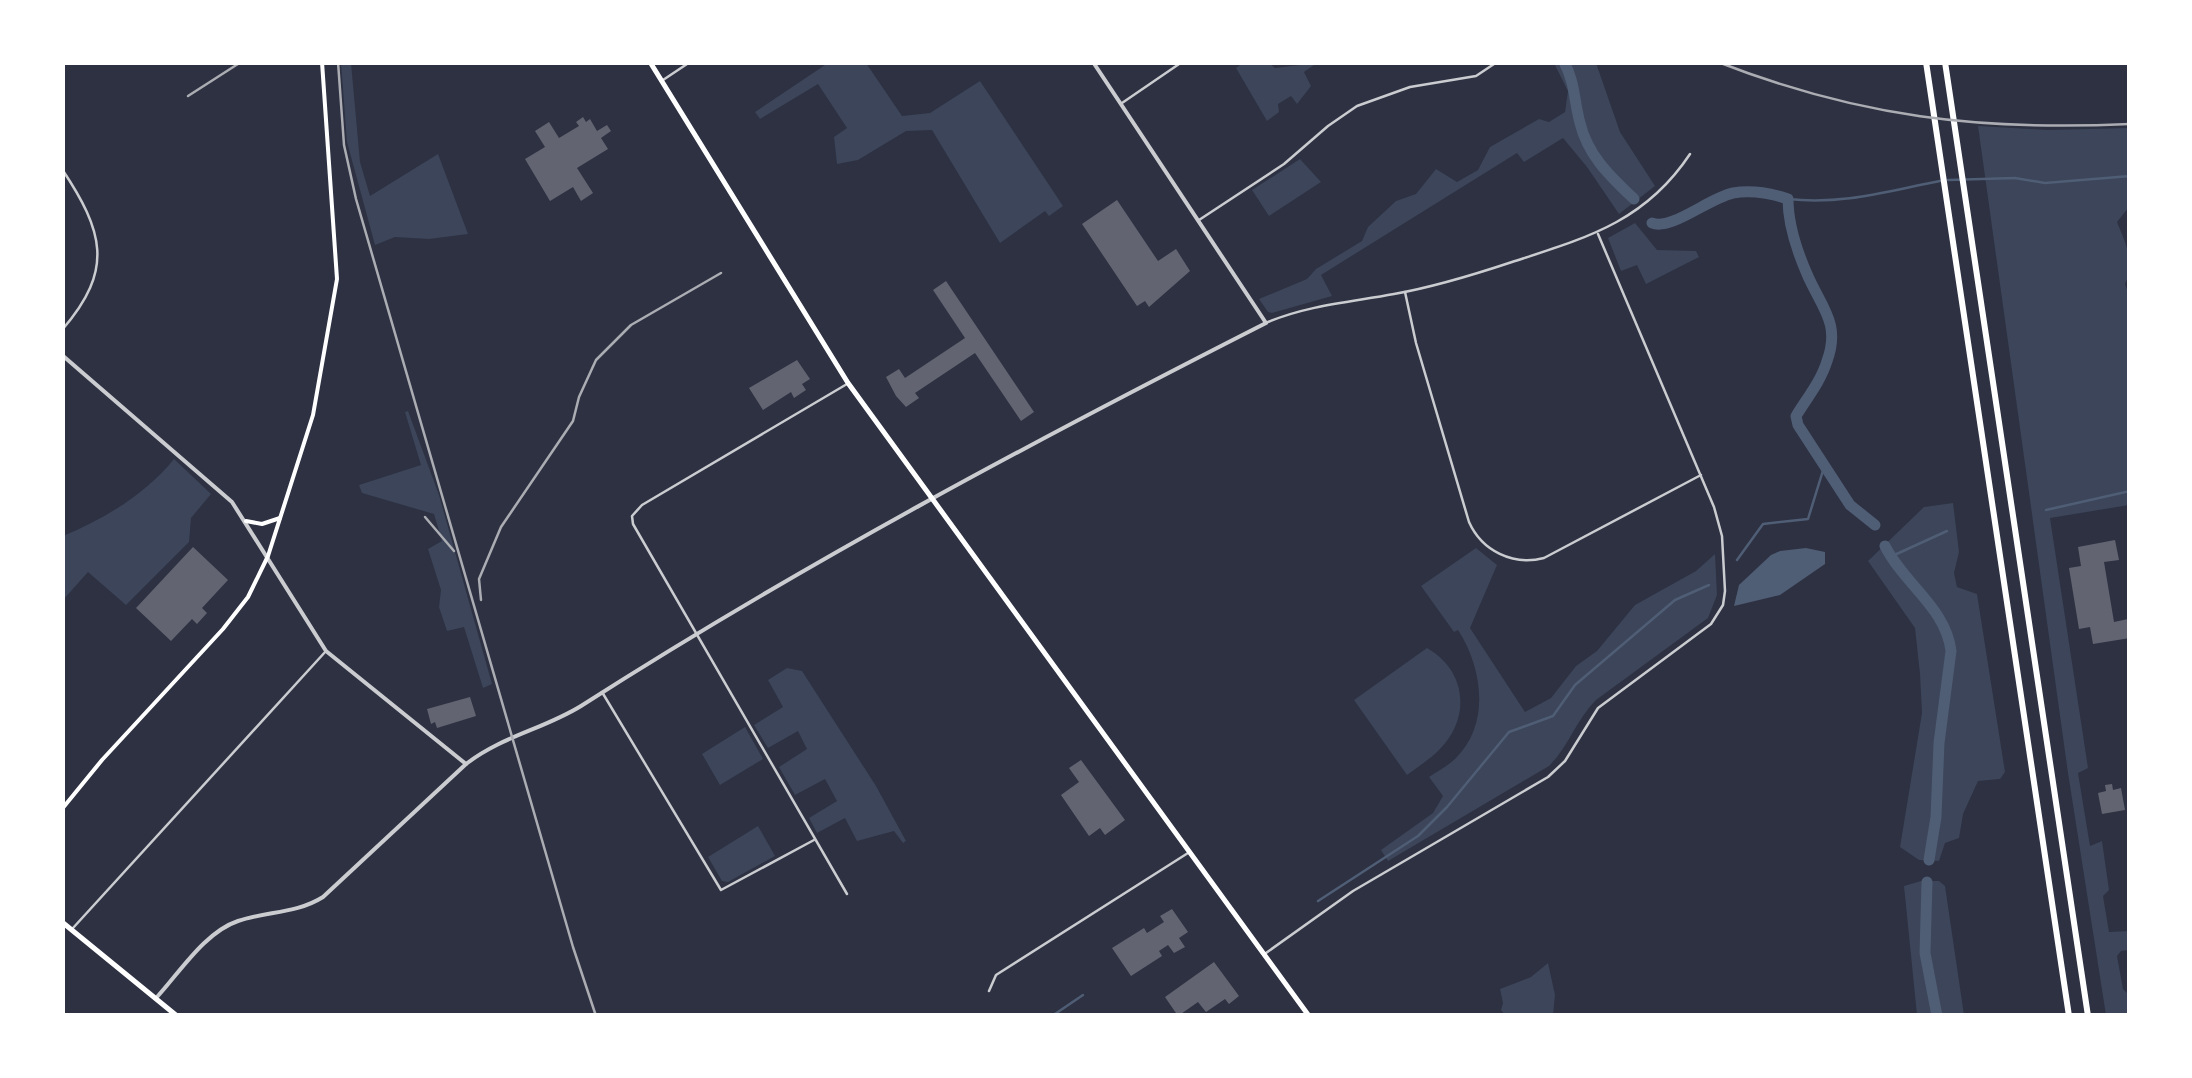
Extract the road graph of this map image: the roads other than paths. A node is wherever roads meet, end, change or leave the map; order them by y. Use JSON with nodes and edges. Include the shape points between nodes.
{"nodes":[{"id":1,"x":322,"y":62,"type":"edge"},
{"id":2,"x":650,"y":62,"type":"edge"},
{"id":3,"x":690,"y":62,"type":"edge"},
{"id":4,"x":1093,"y":62,"type":"edge"},
{"id":5,"x":1182,"y":62,"type":"edge"},
{"id":6,"x":1497,"y":62,"type":"edge"},
{"id":7,"x":1926,"y":62,"type":"edge"},
{"id":8,"x":1945,"y":62,"type":"edge"},
{"id":9,"x":662,"y":80,"type":"junction"},
{"id":10,"x":1120,"y":104,"type":"junction"},
{"id":11,"x":1690,"y":154,"type":"dead end"},
{"id":12,"x":62,"y":168,"type":"edge"},
{"id":13,"x":1198,"y":221,"type":"junction"},
{"id":14,"x":1598,"y":234,"type":"junction"},
{"id":15,"x":1405,"y":292,"type":"junction"},
{"id":16,"x":1266,"y":323,"type":"junction"},
{"id":17,"x":62,"y":330,"type":"edge"},
{"id":18,"x":62,"y":355,"type":"edge"},
{"id":19,"x":848,"y":383,"type":"junction"},
{"id":20,"x":1702,"y":474,"type":"junction"},
{"id":21,"x":931,"y":500,"type":"junction"},
{"id":22,"x":280,"y":518,"type":"junction"},
{"id":23,"x":246,"y":520,"type":"junction"},
{"id":24,"x":268,"y":556,"type":"junction"},
{"id":25,"x":696,"y":635,"type":"junction"},
{"id":26,"x":326,"y":651,"type":"junction"},
{"id":27,"x":602,"y":692,"type":"junction"},
{"id":28,"x":466,"y":764,"type":"junction"},
{"id":29,"x":62,"y":809,"type":"edge"},
{"id":30,"x":815,"y":839,"type":"junction"},
{"id":31,"x":1190,"y":852,"type":"junction"},
{"id":32,"x":847,"y":894,"type":"dead end"},
{"id":33,"x":62,"y":922,"type":"edge"},
{"id":34,"x":72,"y":930,"type":"junction"},
{"id":35,"x":1264,"y":954,"type":"junction"},
{"id":36,"x":989,"y":992,"type":"dead end"},
{"id":37,"x":156,"y":998,"type":"junction"},
{"id":38,"x":177,"y":1016,"type":"edge"},
{"id":39,"x":1310,"y":1016,"type":"edge"},
{"id":40,"x":2069,"y":1016,"type":"edge"},
{"id":41,"x":2088,"y":1016,"type":"edge"}],
"edges":[{"from":1,"to":22,"type":"main road","via":[[337,279],[313,414]]},
{"from":2,"to":9,"type":"main road"},
{"from":3,"to":9,"type":"street"},
{"from":4,"to":10,"type":"street"},
{"from":5,"to":10,"type":"street"},
{"from":6,"to":13,"type":"street","via":[[1476,76],[1410,87],[1357,106]]},
{"from":7,"to":40,"type":"highway"},
{"from":8,"to":41,"type":"highway"},
{"from":9,"to":19,"type":"main road"},
{"from":10,"to":13,"type":"street"},
{"from":11,"to":14,"type":"street","via":[[1640,208]]},
{"from":12,"to":17,"type":"street","via":[[89,211],[98,249],[90,292]]},
{"from":13,"to":16,"type":"street"},
{"from":14,"to":15,"type":"street"},
{"from":14,"to":20,"type":"street"},
{"from":15,"to":16,"type":"street","via":[[1311,307]]},
{"from":15,"to":20,"type":"street","via":[[1469,522],[1503,556],[1544,558]]},
{"from":16,"to":21,"type":"street"},
{"from":18,"to":23,"type":"street","via":[[216,486]]},
{"from":19,"to":21,"type":"main road"},
{"from":19,"to":25,"type":"street","via":[[634,512],[633,524]]},
{"from":20,"to":35,"type":"street","via":[[1722,536],[1725,591],[1711,624],[1598,708],[1548,777],[1353,890]]},
{"from":21,"to":25,"type":"street"},
{"from":21,"to":31,"type":"main road"},
{"from":22,"to":23,"type":"main road"},
{"from":22,"to":24,"type":"main road"},
{"from":23,"to":24,"type":"street"},
{"from":24,"to":26,"type":"street"},
{"from":24,"to":29,"type":"main road","via":[[223,629]]},
{"from":25,"to":27,"type":"street"},
{"from":25,"to":30,"type":"street"},
{"from":26,"to":28,"type":"street"},
{"from":26,"to":34,"type":"street"},
{"from":27,"to":28,"type":"street"},
{"from":27,"to":30,"type":"street","via":[[721,890]]},
{"from":28,"to":37,"type":"street","via":[[323,898],[229,925]]},
{"from":30,"to":32,"type":"street"},
{"from":31,"to":35,"type":"main road"},
{"from":31,"to":36,"type":"street","via":[[996,975]]},
{"from":33,"to":34,"type":"main road"},
{"from":34,"to":37,"type":"main road"},
{"from":35,"to":39,"type":"main road"},
{"from":37,"to":38,"type":"main road"}]}
